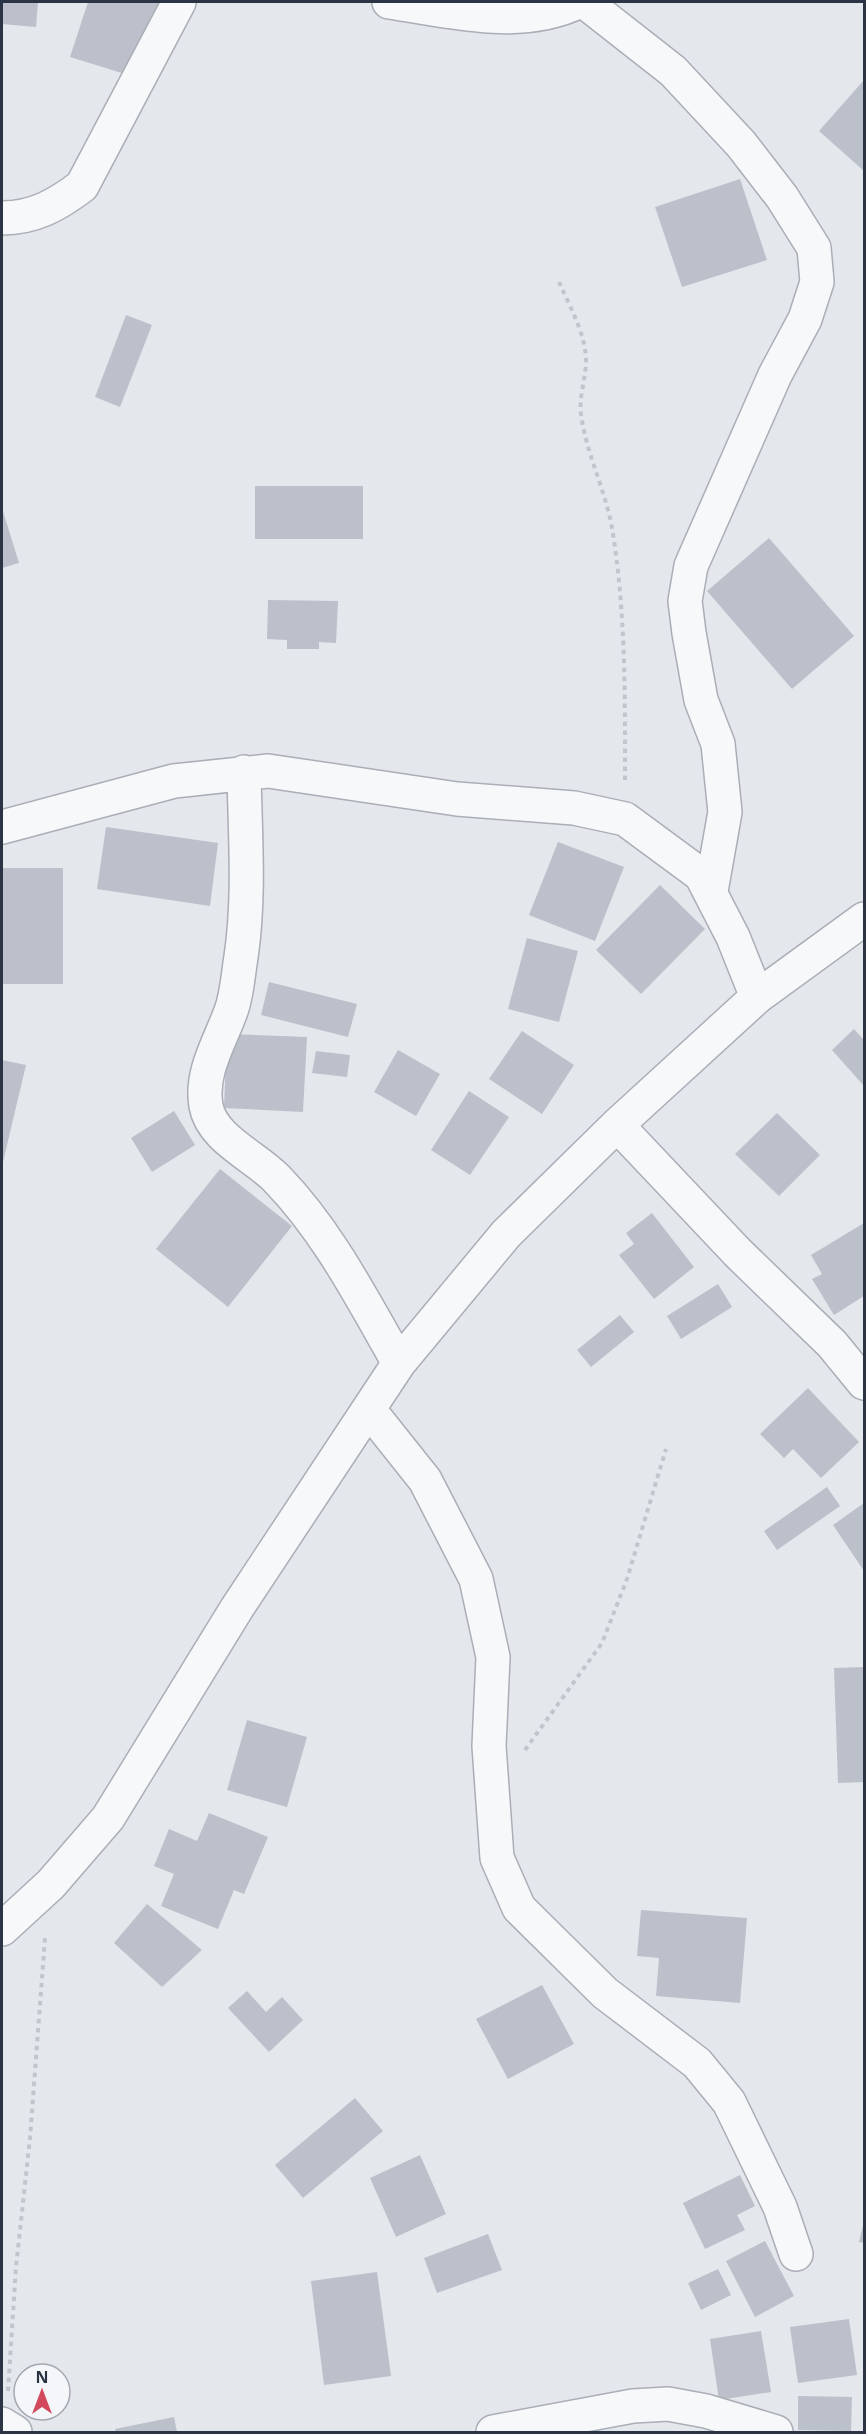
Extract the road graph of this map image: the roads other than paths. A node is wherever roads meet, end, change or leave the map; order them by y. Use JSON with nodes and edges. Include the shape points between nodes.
{"nodes":[{"id":1,"x":179,"y":2,"type":"edge"},
{"id":2,"x":389,"y":2,"type":"edge"},
{"id":3,"x":578,"y":2,"type":"edge"},
{"id":4,"x":585,"y":2,"type":"edge"},
{"id":5,"x":2,"y":219,"type":"edge"},
{"id":6,"x":243,"y":772,"type":"junction"},
{"id":7,"x":2,"y":827,"type":"edge"},
{"id":8,"x":711,"y":891,"type":"junction"},
{"id":9,"x":864,"y":919,"type":"edge"},
{"id":10,"x":757,"y":997,"type":"junction"},
{"id":11,"x":617,"y":1125,"type":"junction"},
{"id":12,"x":399,"y":1363,"type":"junction"},
{"id":13,"x":864,"y":1383,"type":"edge"},
{"id":14,"x":370,"y":1411,"type":"junction"},
{"id":15,"x":2,"y":1929,"type":"edge"},
{"id":16,"x":796,"y":2254,"type":"dead end"},
{"id":17,"x":493,"y":2433,"type":"edge"},
{"id":18,"x":776,"y":2433,"type":"edge"}],
"edges":[{"from":1,"to":5,"type":"street","via":[[82,186],[58,205],[21,218]]},
{"from":2,"to":3,"type":"street","via":[[496,16],[528,16]]},
{"from":4,"to":8,"type":"street","via":[[673,71],[734,136],[782,197],[814,248],[817,282],[805,319],[775,375],[691,566],[685,601],[701,700],[718,744],[725,812]]},
{"from":6,"to":7,"type":"street","via":[[174,781]]},
{"from":6,"to":8,"type":"street","via":[[300,774],[457,799],[574,808],[625,819],[701,875]]},
{"from":6,"to":12,"type":"street","via":[[245,923],[232,1008],[205,1075],[206,1106],[213,1125],[274,1175],[304,1207],[327,1238]]},
{"from":8,"to":10,"type":"street"},
{"from":9,"to":10,"type":"street"},
{"from":10,"to":11,"type":"street"},
{"from":11,"to":12,"type":"street","via":[[506,1234]]},
{"from":11,"to":13,"type":"street","via":[[738,1253],[832,1344]]},
{"from":12,"to":14,"type":"street"},
{"from":14,"to":15,"type":"street","via":[[237,1608],[108,1818],[51,1884]]},
{"from":14,"to":16,"type":"street","via":[[425,1480],[476,1580],[493,1657],[489,1746],[497,1858],[519,1908],[605,1993],[697,2063],[729,2102],[780,2207]]},
{"from":17,"to":18,"type":"street","via":[[633,2406],[668,2404],[706,2411]]}]}
